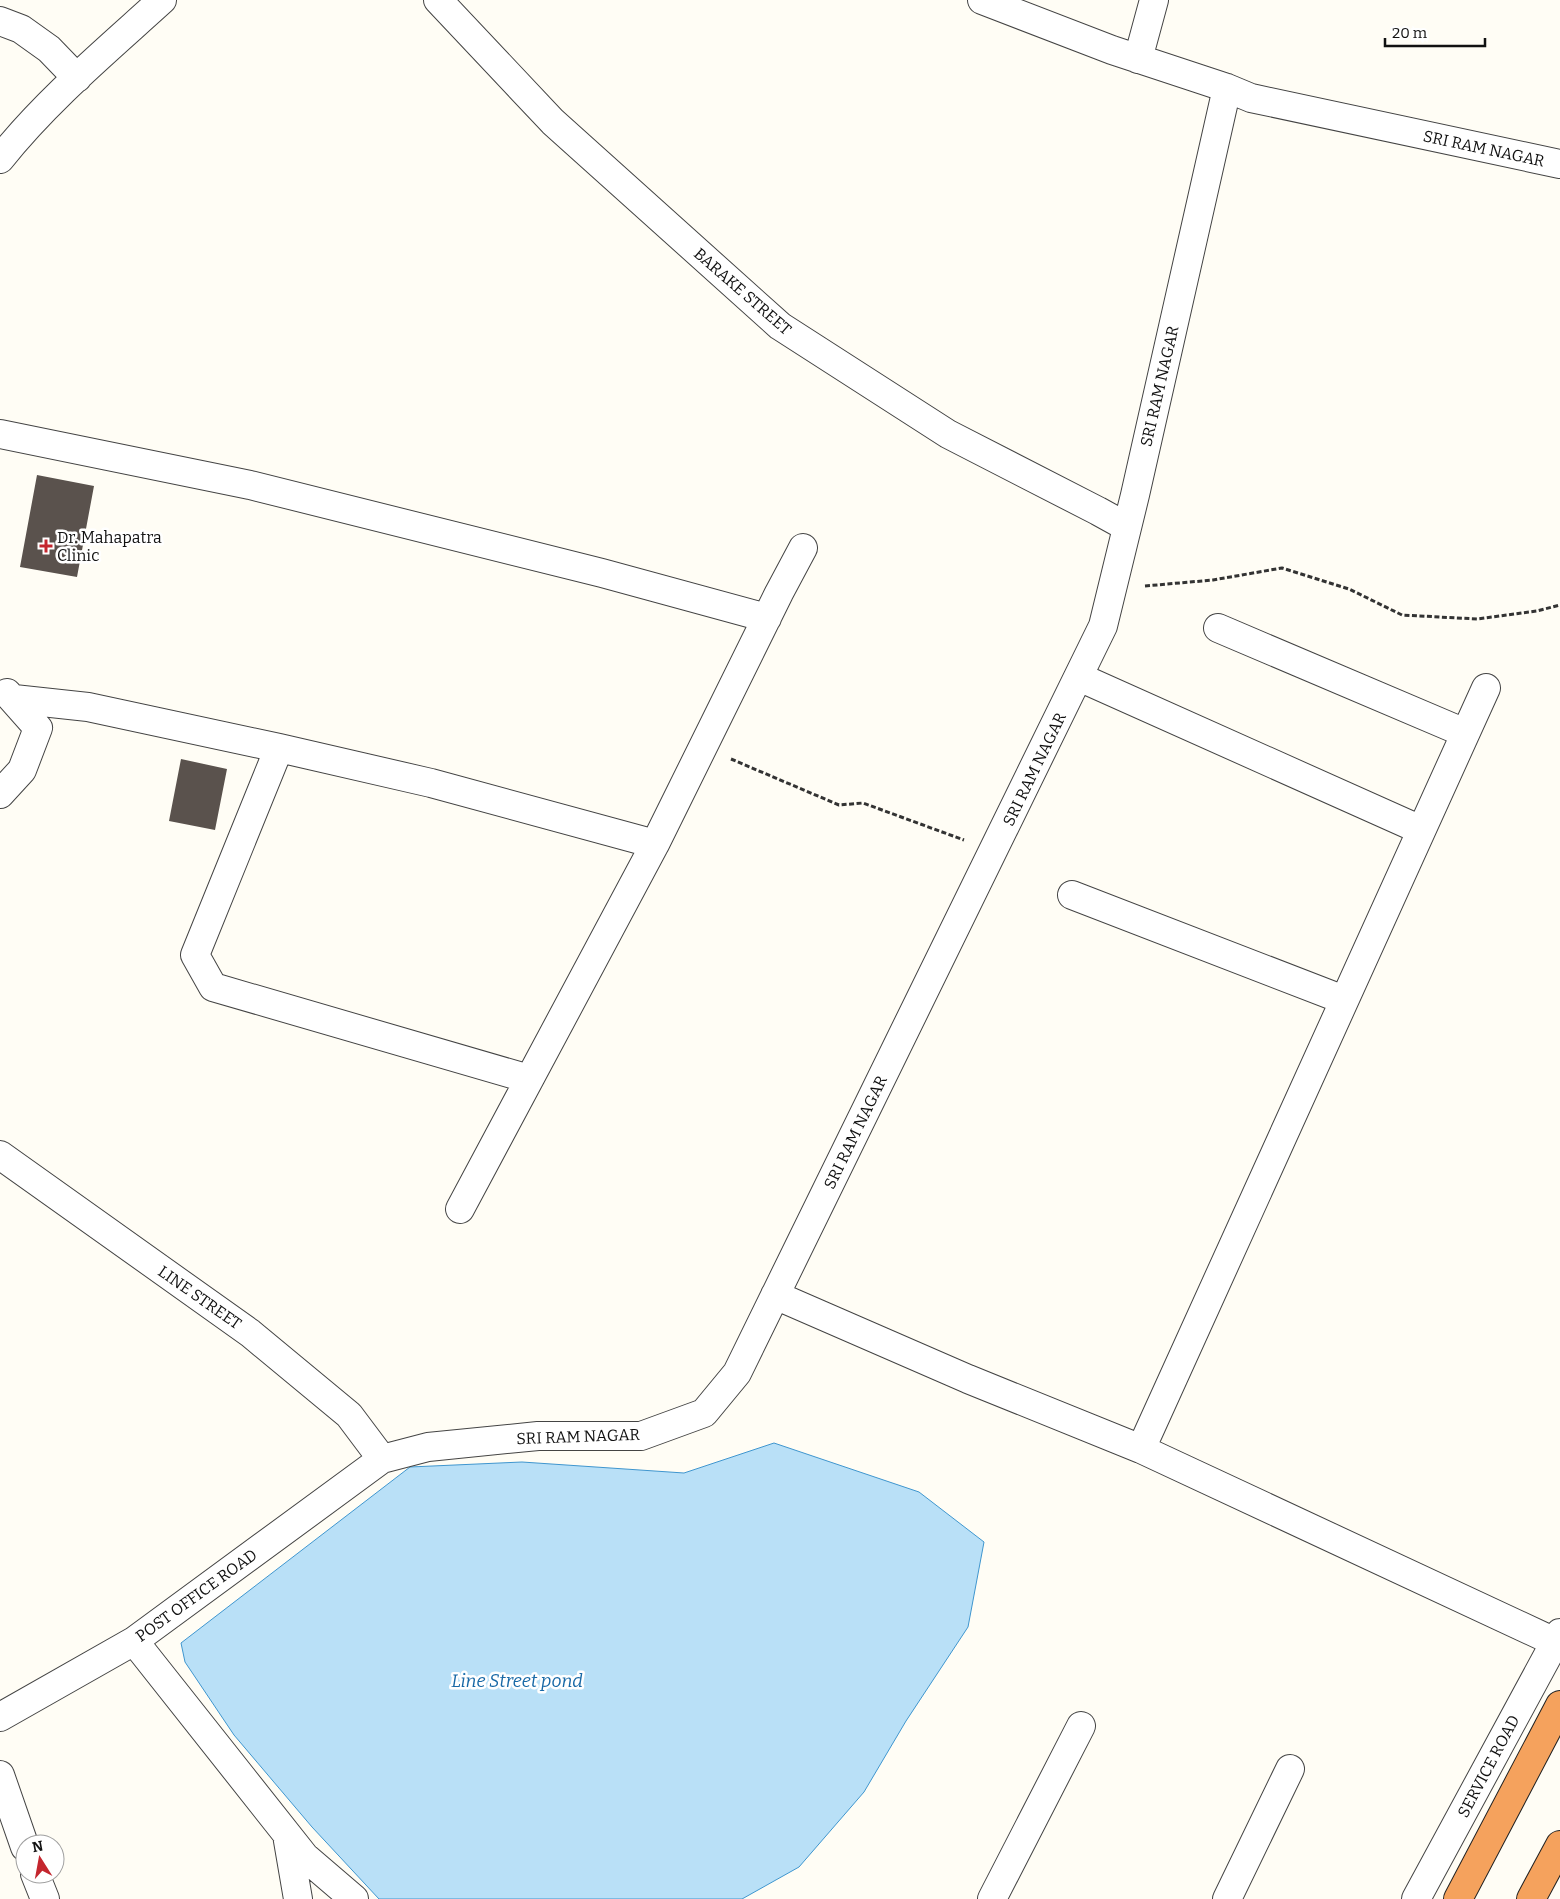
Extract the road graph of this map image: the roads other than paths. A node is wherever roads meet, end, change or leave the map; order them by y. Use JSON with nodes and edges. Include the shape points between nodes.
{"nodes":[{"id":1,"x":162,"y":0,"type":"edge"},
{"id":2,"x":438,"y":0,"type":"edge"},
{"id":3,"x":982,"y":0,"type":"edge"},
{"id":4,"x":1154,"y":0,"type":"edge"},
{"id":5,"x":0,"y":21,"type":"edge"},
{"id":6,"x":1138,"y":59,"type":"junction"},
{"id":7,"x":77,"y":78,"type":"junction"},
{"id":8,"x":1227,"y":88,"type":"junction"},
{"id":9,"x":0,"y":159,"type":"edge"},
{"id":10,"x":1560,"y":164,"type":"edge"},
{"id":11,"x":0,"y":430,"type":"edge"},
{"id":12,"x":0,"y":434,"type":"edge"},
{"id":13,"x":1127,"y":528,"type":"junction"},
{"id":14,"x":804,"y":548,"type":"dead end"},
{"id":15,"x":767,"y":618,"type":"junction"},
{"id":16,"x":1218,"y":628,"type":"dead end"},
{"id":17,"x":1078,"y":677,"type":"junction"},
{"id":18,"x":1486,"y":688,"type":"dead end"},
{"id":19,"x":7,"y":693,"type":"edge"},
{"id":20,"x":1465,"y":733,"type":"junction"},
{"id":21,"x":279,"y":748,"type":"junction"},
{"id":22,"x":0,"y":794,"type":"edge"},
{"id":23,"x":1421,"y":830,"type":"junction"},
{"id":24,"x":655,"y":844,"type":"junction"},
{"id":25,"x":1072,"y":895,"type":"dead end"},
{"id":26,"x":1344,"y":1000,"type":"junction"},
{"id":27,"x":529,"y":1079,"type":"junction"},
{"id":28,"x":0,"y":1155,"type":"edge"},
{"id":29,"x":460,"y":1209,"type":"dead end"},
{"id":30,"x":775,"y":1295,"type":"junction"},
{"id":31,"x":1141,"y":1449,"type":"junction"},
{"id":32,"x":382,"y":1459,"type":"junction"},
{"id":33,"x":1558,"y":1638,"type":"edge"},
{"id":34,"x":134,"y":1641,"type":"junction"},
{"id":35,"x":1560,"y":1705,"type":"edge"},
{"id":36,"x":0,"y":1717,"type":"edge"},
{"id":37,"x":1081,"y":1726,"type":"dead end"},
{"id":38,"x":1290,"y":1770,"type":"dead end"},
{"id":39,"x":0,"y":1775,"type":"edge"},
{"id":40,"x":20,"y":1834,"type":"edge"},
{"id":41,"x":287,"y":1834,"type":"junction"},
{"id":42,"x":1560,"y":1845,"type":"edge"},
{"id":43,"x":39,"y":1884,"type":"edge"},
{"id":44,"x":295,"y":1898,"type":"edge"},
{"id":45,"x":45,"y":1899,"type":"edge"},
{"id":46,"x":354,"y":1899,"type":"edge"},
{"id":47,"x":992,"y":1899,"type":"edge"},
{"id":48,"x":1226,"y":1899,"type":"edge"},
{"id":49,"x":1416,"y":1899,"type":"edge"},
{"id":50,"x":1458,"y":1899,"type":"edge"},
{"id":51,"x":1532,"y":1899,"type":"edge"}],
"edges":[{"from":1,"to":7,"type":"street"},
{"from":2,"to":13,"type":"street","name":"BARAKE STREET","via":[[553,122],[780,326],[948,434]]},
{"from":3,"to":6,"type":"street"},
{"from":4,"to":6,"type":"street"},
{"from":5,"to":7,"type":"street","via":[[21,29],[49,49]]},
{"from":6,"to":8,"type":"street"},
{"from":7,"to":9,"type":"street"},
{"from":8,"to":10,"type":"street","name":"SRI RAM NAGAR","via":[[1251,98]]},
{"from":8,"to":13,"type":"street","name":"SRI RAM NAGAR"},
{"from":11,"to":12,"type":"street"},
{"from":12,"to":15,"type":"street","via":[[250,485]]},
{"from":13,"to":17,"type":"street","name":"SRI RAM NAGAR","via":[[1103,626]]},
{"from":14,"to":15,"type":"street"},
{"from":15,"to":24,"type":"street"},
{"from":16,"to":20,"type":"street"},
{"from":17,"to":23,"type":"street"},
{"from":17,"to":30,"type":"street","name":"SRI RAM NAGAR"},
{"from":18,"to":20,"type":"street"},
{"from":19,"to":21,"type":"street"},
{"from":19,"to":22,"type":"street","via":[[38,728],[22,770]]},
{"from":20,"to":23,"type":"street"},
{"from":21,"to":24,"type":"street","via":[[431,783]]},
{"from":21,"to":27,"type":"street","via":[[195,955],[213,987]]},
{"from":23,"to":26,"type":"street"},
{"from":24,"to":27,"type":"street"},
{"from":25,"to":26,"type":"street"},
{"from":26,"to":31,"type":"street"},
{"from":27,"to":29,"type":"street"},
{"from":28,"to":32,"type":"street","name":"LINE STREET","via":[[250,1332],[349,1415]]},
{"from":30,"to":31,"type":"street","via":[[968,1379]]},
{"from":30,"to":32,"type":"street","name":"SRI RAM NAGAR","via":[[737,1372],[704,1413],[641,1436],[538,1436],[428,1447]]},
{"from":31,"to":33,"type":"street"},
{"from":32,"to":34,"type":"street","name":"POST OFFICE ROAD"},
{"from":33,"to":49,"type":"street","name":"SERVICE ROAD"},
{"from":34,"to":36,"type":"street","name":"POST OFFICE ROAD"},
{"from":34,"to":41,"type":"street"},
{"from":35,"to":50,"type":"highway"},
{"from":37,"to":47,"type":"street"},
{"from":38,"to":48,"type":"street"},
{"from":39,"to":40,"type":"street"},
{"from":41,"to":44,"type":"street"},
{"from":41,"to":46,"type":"street","via":[[305,1857]]},
{"from":42,"to":51,"type":"highway"},
{"from":43,"to":45,"type":"street"}]}
